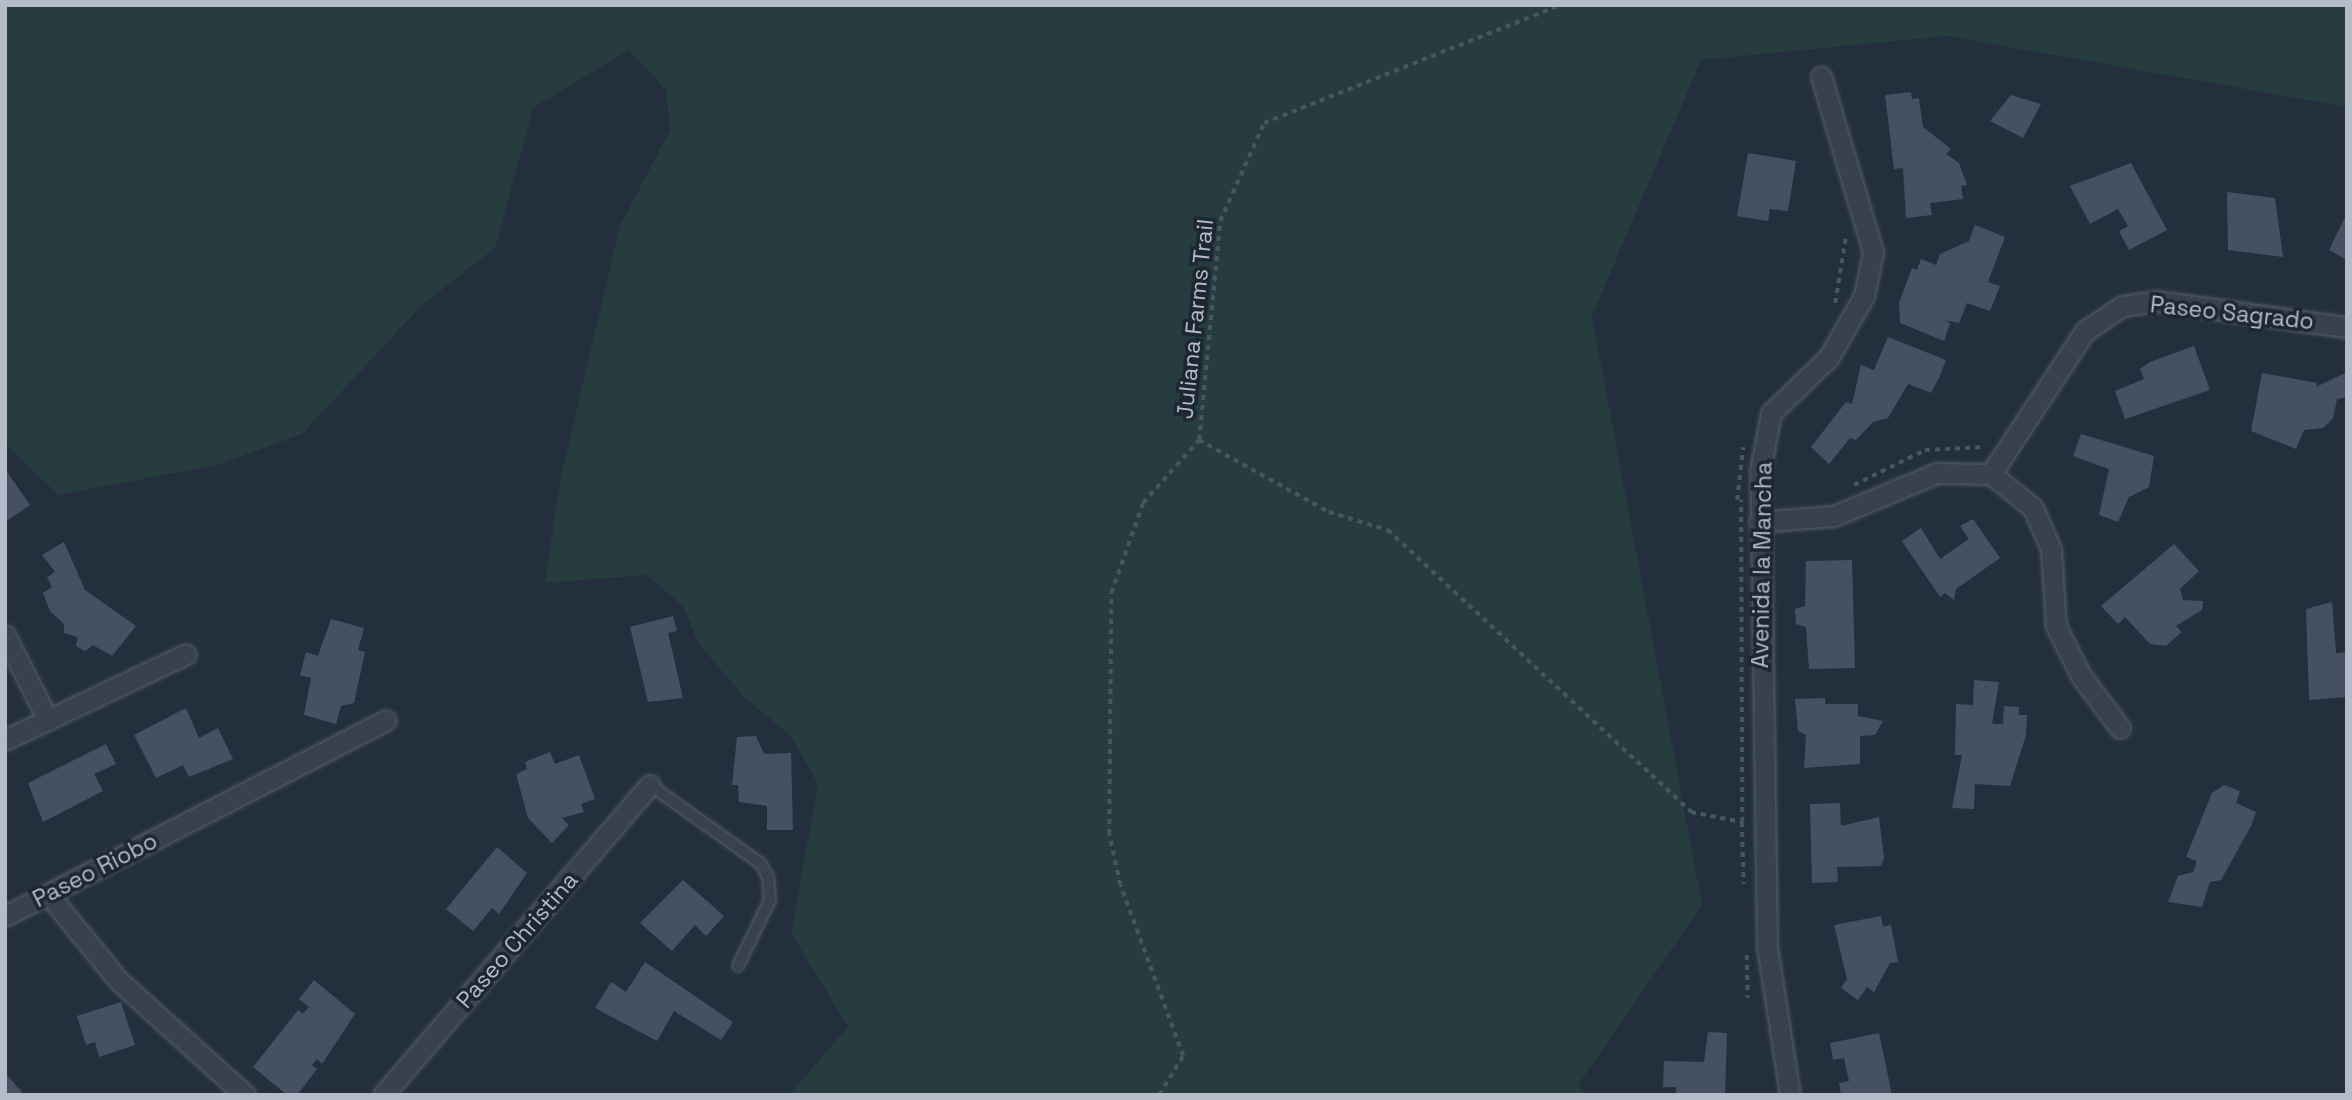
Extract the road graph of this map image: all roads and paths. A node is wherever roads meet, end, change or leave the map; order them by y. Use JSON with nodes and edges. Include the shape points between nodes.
{"nodes":[{"id":1,"x":1561,"y":5,"type":"edge"},
{"id":2,"x":1821,"y":77,"type":"dead end"},
{"id":3,"x":1846,"y":229,"type":"dead end"},
{"id":4,"x":1833,"y":309,"type":"dead end"},
{"id":5,"x":2347,"y":327,"type":"edge"},
{"id":6,"x":1748,"y":437,"type":"dead end"},
{"id":7,"x":1991,"y":474,"type":"junction"},
{"id":8,"x":1737,"y":500,"type":"dead end"},
{"id":9,"x":1759,"y":522,"type":"junction"},
{"id":10,"x":5,"y":635,"type":"edge"},
{"id":11,"x":186,"y":654,"type":"dead end"},
{"id":12,"x":48,"y":720,"type":"junction"},
{"id":13,"x":386,"y":720,"type":"dead end"},
{"id":14,"x":2120,"y":728,"type":"dead end"},
{"id":15,"x":5,"y":740,"type":"edge"},
{"id":16,"x":650,"y":785,"type":"joint"},
{"id":17,"x":48,"y":894,"type":"junction"},
{"id":18,"x":5,"y":916,"type":"edge"},
{"id":19,"x":738,"y":966,"type":"dead end"},
{"id":20,"x":245,"y":1095,"type":"edge"},
{"id":21,"x":383,"y":1095,"type":"edge"},
{"id":22,"x":1159,"y":1095,"type":"edge"},
{"id":23,"x":1790,"y":1095,"type":"edge"}],
"edges":[{"from":1,"to":22,"type":"path","name":"Juliana Farms Trail","via":[[1264,123],[1220,221],[1199,440],[1143,503],[1111,593],[1109,834],[1120,885],[1183,1056]]},
{"from":2,"to":9,"type":"street","name":"Avenida la Mancha","via":[[1873,252],[1864,296],[1829,357],[1771,413],[1760,471]]},
{"from":3,"to":4,"type":"path","via":[[1844,277]]},
{"from":5,"to":7,"type":"street","name":"Paseo Sagrado","via":[[2156,300],[2122,306],[2085,331]]},
{"from":6,"to":8,"type":"path","via":[[1737,464]]},
{"from":7,"to":9,"type":"street","via":[[1937,473],[1834,516]]},
{"from":7,"to":14,"type":"street","via":[[2033,508],[2051,549],[2056,626],[2081,676]]},
{"from":9,"to":23,"type":"street","name":"Avenida la Mancha","via":[[1769,968]]},
{"from":10,"to":12,"type":"street"},
{"from":11,"to":12,"type":"street"},
{"from":12,"to":15,"type":"street"},
{"from":13,"to":17,"type":"street","name":"Paseo Riobo"},
{"from":16,"to":19,"type":"lane","via":[[761,864],[768,877],[770,900]]},
{"from":16,"to":21,"type":"street","name":"Paseo Christina"},
{"from":17,"to":18,"type":"street","name":"Paseo Riobo"},
{"from":17,"to":20,"type":"street","via":[[119,981]]}]}
